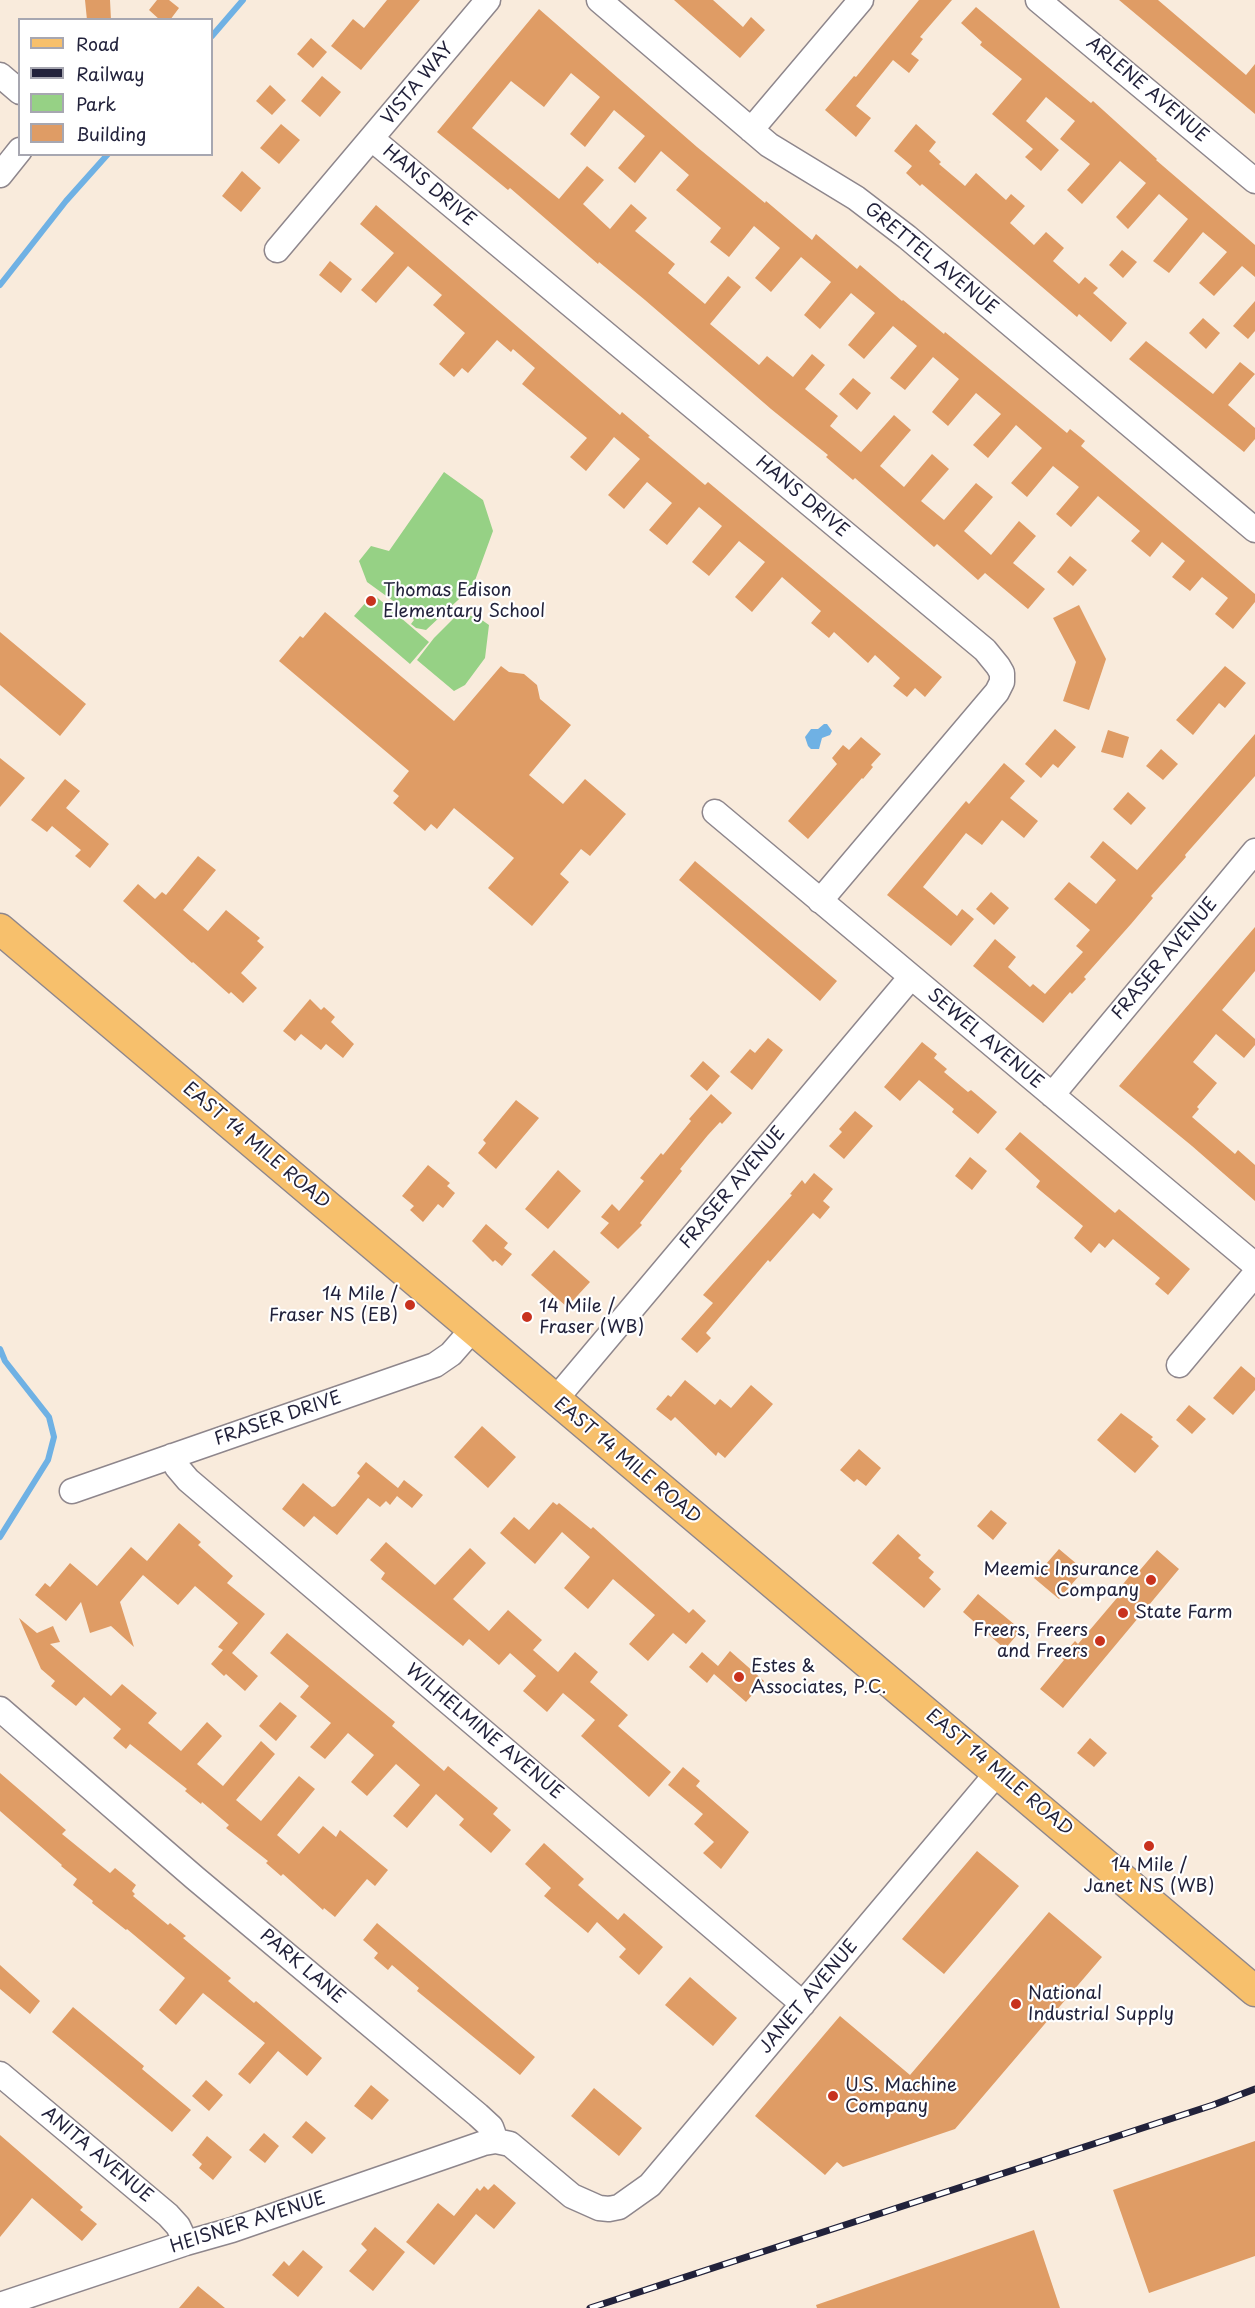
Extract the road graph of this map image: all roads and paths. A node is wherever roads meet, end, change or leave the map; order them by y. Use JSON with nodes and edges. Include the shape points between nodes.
{"nodes":[{"id":1,"x":488,"y":0,"type":"edge"},
{"id":2,"x":599,"y":0,"type":"edge"},
{"id":3,"x":861,"y":0,"type":"edge"},
{"id":4,"x":1038,"y":0,"type":"edge"},
{"id":5,"x":0,"y":75,"type":"edge"},
{"id":6,"x":18,"y":90,"type":"edge"},
{"id":7,"x":751,"y":130,"type":"junction"},
{"id":8,"x":372,"y":138,"type":"junction"},
{"id":9,"x":18,"y":152,"type":"edge"},
{"id":10,"x":0,"y":175,"type":"edge"},
{"id":11,"x":1255,"y":180,"type":"edge"},
{"id":12,"x":277,"y":250,"type":"dead end"},
{"id":13,"x":1255,"y":530,"type":"edge"},
{"id":14,"x":715,"y":812,"type":"dead end"},
{"id":15,"x":1255,"y":851,"type":"edge"},
{"id":16,"x":820,"y":901,"type":"junction"},
{"id":17,"x":0,"y":929,"type":"edge"},
{"id":18,"x":911,"y":976,"type":"junction"},
{"id":19,"x":1052,"y":1095,"type":"junction"},
{"id":20,"x":1255,"y":1265,"type":"edge"},
{"id":21,"x":1255,"y":1274,"type":"edge"},
{"id":22,"x":472,"y":1330,"type":"junction"},
{"id":23,"x":1179,"y":1365,"type":"dead end"},
{"id":24,"x":555,"y":1400,"type":"junction"},
{"id":25,"x":172,"y":1456,"type":"junction"},
{"id":26,"x":72,"y":1491,"type":"dead end"},
{"id":27,"x":0,"y":1709,"type":"edge"},
{"id":28,"x":998,"y":1772,"type":"junction"},
{"id":29,"x":1255,"y":1991,"type":"edge"},
{"id":30,"x":803,"y":2004,"type":"junction"},
{"id":31,"x":0,"y":2074,"type":"edge"},
{"id":32,"x":496,"y":2140,"type":"junction"},
{"id":33,"x":609,"y":2209,"type":"joint"},
{"id":34,"x":186,"y":2243,"type":"junction"},
{"id":35,"x":0,"y":2305,"type":"edge"}],
"edges":[{"from":1,"to":8,"type":"street","name":"VISTA WAY"},
{"from":2,"to":7,"type":"street","name":"GRETTEL AVENUE"},
{"from":3,"to":7,"type":"street"},
{"from":4,"to":11,"type":"street","name":"ARLENE AVENUE"},
{"from":5,"to":6,"type":"street"},
{"from":7,"to":13,"type":"street","name":"GRETTEL AVENUE","via":[[901,232]]},
{"from":8,"to":12,"type":"street","name":"VISTA WAY"},
{"from":8,"to":16,"type":"street","name":"HANS DRIVE","via":[[985,650],[998,666],[1002,682],[997,692]]},
{"from":9,"to":10,"type":"street"},
{"from":14,"to":16,"type":"street","name":"SEWEL AVENUE"},
{"from":15,"to":19,"type":"street","name":"FRASER AVENUE"},
{"from":16,"to":18,"type":"street","name":"SEWEL AVENUE"},
{"from":17,"to":22,"type":"main road","name":"EAST 14 MILE ROAD"},
{"from":18,"to":19,"type":"street","name":"SEWEL AVENUE"},
{"from":18,"to":24,"type":"street","name":"FRASER AVENUE"},
{"from":19,"to":20,"type":"street","name":"SEWEL AVENUE"},
{"from":21,"to":23,"type":"street"},
{"from":22,"to":24,"type":"main road","name":"EAST 14 MILE ROAD"},
{"from":22,"to":25,"type":"street","name":"FRASER DRIVE","via":[[451,1354],[435,1365]]},
{"from":24,"to":28,"type":"main road","name":"EAST 14 MILE ROAD"},
{"from":25,"to":26,"type":"street","name":"FRASER DRIVE"},
{"from":25,"to":30,"type":"street","name":"WILHELMINE AVENUE","via":[[188,1479]]},
{"from":27,"to":32,"type":"street","name":"PARK LANE","via":[[478,2115],[491,2127]]},
{"from":28,"to":29,"type":"main road","name":"EAST 14 MILE ROAD"},
{"from":28,"to":30,"type":"street","name":"JANET AVENUE"},
{"from":30,"to":33,"type":"street","name":"JANET AVENUE","via":[[650,2186],[626,2203]]},
{"from":31,"to":34,"type":"street","name":"ANITA AVENUE","via":[[168,2215]]},
{"from":32,"to":33,"type":"street","name":"PARK LANE","via":[[510,2144],[572,2196]]},
{"from":32,"to":34,"type":"street","name":"HEISNER AVENUE"},
{"from":34,"to":35,"type":"street","name":"HEISNER AVENUE"}]}
